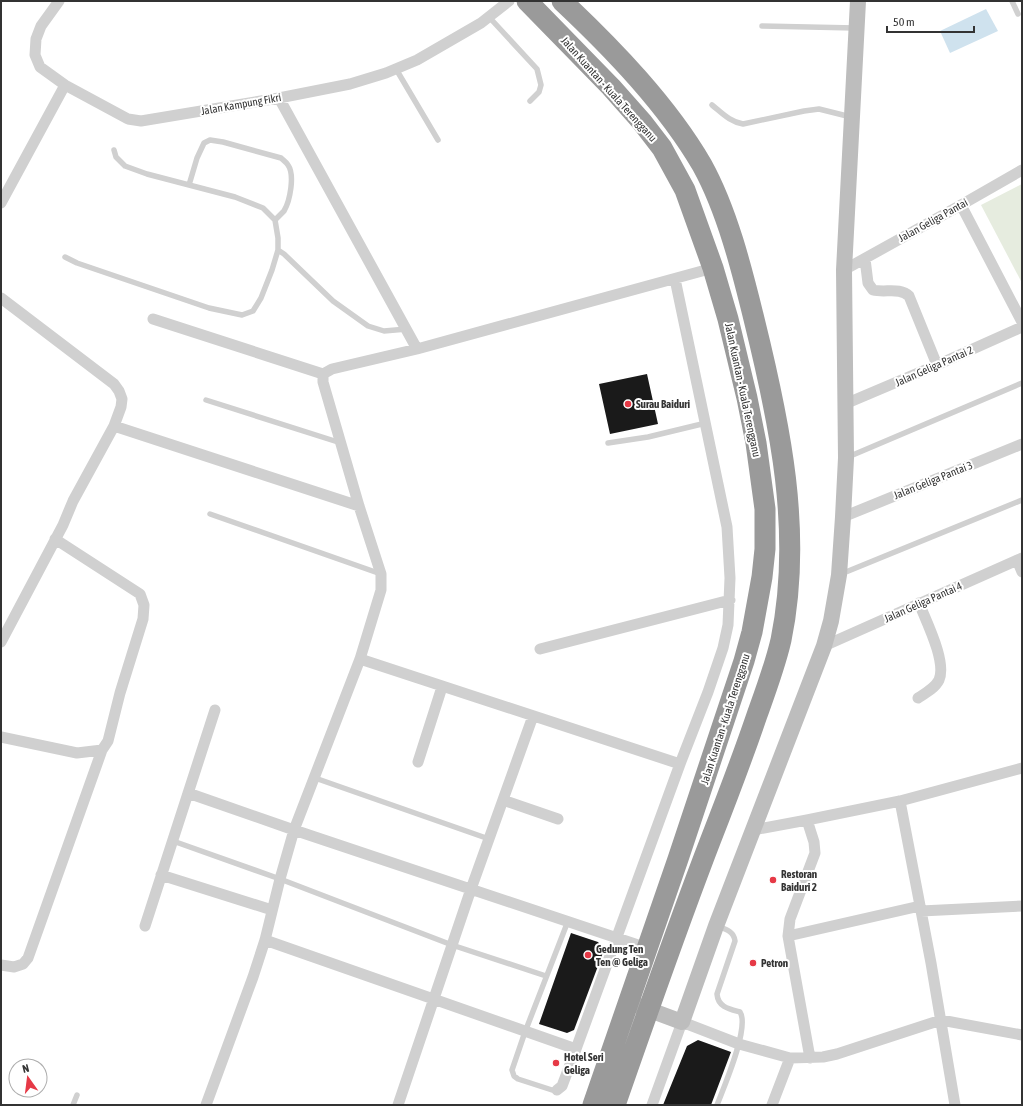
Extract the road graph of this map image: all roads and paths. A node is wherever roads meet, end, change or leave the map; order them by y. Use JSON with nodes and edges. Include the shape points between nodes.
{"nodes":[{"id":1,"x":509,"y":1,"type":"edge"},
{"id":2,"x":527,"y":1,"type":"edge"},
{"id":3,"x":562,"y":1,"type":"edge"},
{"id":4,"x":858,"y":1,"type":"edge"},
{"id":5,"x":1012,"y":1,"type":"edge"},
{"id":6,"x":58,"y":2,"type":"edge"},
{"id":7,"x":1018,"y":14,"type":"dead end"},
{"id":8,"x":489,"y":16,"type":"junction"},
{"id":9,"x":762,"y":26,"type":"dead end"},
{"id":10,"x":856,"y":28,"type":"junction"},
{"id":11,"x":396,"y":69,"type":"junction"},
{"id":12,"x":65,"y":85,"type":"junction"},
{"id":13,"x":279,"y":98,"type":"junction"},
{"id":14,"x":530,"y":101,"type":"dead end"},
{"id":15,"x":712,"y":105,"type":"dead end"},
{"id":16,"x":851,"y":116,"type":"junction"},
{"id":17,"x":438,"y":140,"type":"dead end"},
{"id":18,"x":114,"y":150,"type":"dead end"},
{"id":19,"x":1022,"y":170,"type":"edge"},
{"id":20,"x":190,"y":185,"type":"junction"},
{"id":21,"x":1,"y":203,"type":"edge"},
{"id":22,"x":961,"y":205,"type":"junction"},
{"id":23,"x":275,"y":220,"type":"junction"},
{"id":24,"x":278,"y":250,"type":"junction"},
{"id":25,"x":65,"y":257,"type":"dead end"},
{"id":26,"x":865,"y":258,"type":"junction"},
{"id":27,"x":713,"y":268,"type":"junction"},
{"id":28,"x":844,"y":270,"type":"junction"},
{"id":29,"x":675,"y":279,"type":"junction"},
{"id":30,"x":1,"y":298,"type":"edge"},
{"id":31,"x":153,"y":319,"type":"dead end"},
{"id":32,"x":1022,"y":322,"type":"edge"},
{"id":33,"x":1022,"y":327,"type":"edge"},
{"id":34,"x":406,"y":329,"type":"junction"},
{"id":35,"x":417,"y":349,"type":"junction"},
{"id":36,"x":937,"y":365,"type":"junction"},
{"id":37,"x":323,"y":374,"type":"junction"},
{"id":38,"x":1022,"y":383,"type":"edge"},
{"id":39,"x":206,"y":400,"type":"dead end"},
{"id":40,"x":845,"y":404,"type":"junction"},
{"id":41,"x":706,"y":423,"type":"junction"},
{"id":42,"x":114,"y":426,"type":"junction"},
{"id":43,"x":342,"y":443,"type":"junction"},
{"id":44,"x":608,"y":443,"type":"dead end"},
{"id":45,"x":1022,"y":444,"type":"edge"},
{"id":46,"x":846,"y":458,"type":"junction"},
{"id":47,"x":1022,"y":500,"type":"edge"},
{"id":48,"x":359,"y":506,"type":"junction"},
{"id":49,"x":210,"y":514,"type":"dead end"},
{"id":50,"x":843,"y":517,"type":"junction"},
{"id":51,"x":55,"y":539,"type":"junction"},
{"id":52,"x":1019,"y":559,"type":"edge"},
{"id":53,"x":1022,"y":572,"type":"edge"},
{"id":54,"x":381,"y":574,"type":"junction"},
{"id":55,"x":839,"y":575,"type":"junction"},
{"id":56,"x":730,"y":600,"type":"junction"},
{"id":57,"x":919,"y":603,"type":"junction"},
{"id":58,"x":1,"y":642,"type":"edge"},
{"id":59,"x":824,"y":646,"type":"junction"},
{"id":60,"x":540,"y":649,"type":"dead end"},
{"id":61,"x":360,"y":659,"type":"junction"},
{"id":62,"x":442,"y":687,"type":"junction"},
{"id":63,"x":918,"y":698,"type":"dead end"},
{"id":64,"x":215,"y":710,"type":"dead end"},
{"id":65,"x":533,"y":716,"type":"junction"},
{"id":66,"x":1,"y":737,"type":"edge"},
{"id":67,"x":102,"y":750,"type":"junction"},
{"id":68,"x":418,"y":762,"type":"dead end"},
{"id":69,"x":680,"y":764,"type":"junction"},
{"id":70,"x":1022,"y":768,"type":"edge"},
{"id":71,"x":315,"y":778,"type":"junction"},
{"id":72,"x":188,"y":793,"type":"junction"},
{"id":73,"x":503,"y":800,"type":"junction"},
{"id":74,"x":900,"y":801,"type":"junction"},
{"id":75,"x":558,"y":818,"type":"dead end"},
{"id":76,"x":807,"y":820,"type":"junction"},
{"id":77,"x":294,"y":830,"type":"junction"},
{"id":78,"x":753,"y":830,"type":"junction"},
{"id":79,"x":489,"y":839,"type":"junction"},
{"id":80,"x":172,"y":841,"type":"junction"},
{"id":81,"x":161,"y":875,"type":"junction"},
{"id":82,"x":280,"y":879,"type":"junction"},
{"id":83,"x":471,"y":889,"type":"junction"},
{"id":84,"x":1022,"y":906,"type":"edge"},
{"id":85,"x":921,"y":909,"type":"junction"},
{"id":86,"x":272,"y":910,"type":"junction"},
{"id":87,"x":568,"y":921,"type":"junction"},
{"id":88,"x":145,"y":926,"type":"dead end"},
{"id":89,"x":716,"y":926,"type":"junction"},
{"id":90,"x":788,"y":936,"type":"junction"},
{"id":91,"x":616,"y":937,"type":"junction"},
{"id":92,"x":265,"y":940,"type":"junction"},
{"id":93,"x":452,"y":945,"type":"junction"},
{"id":94,"x":647,"y":948,"type":"junction"},
{"id":95,"x":1,"y":965,"type":"edge"},
{"id":96,"x":546,"y":976,"type":"junction"},
{"id":97,"x":434,"y":999,"type":"junction"},
{"id":98,"x":628,"y":1003,"type":"junction"},
{"id":99,"x":648,"y":1010,"type":"junction"},
{"id":100,"x":941,"y":1020,"type":"junction"},
{"id":101,"x":682,"y":1022,"type":"junction"},
{"id":102,"x":525,"y":1032,"type":"junction"},
{"id":103,"x":1022,"y":1035,"type":"edge"},
{"id":104,"x":739,"y":1044,"type":"junction"},
{"id":105,"x":576,"y":1049,"type":"junction"},
{"id":106,"x":790,"y":1058,"type":"junction"},
{"id":107,"x":810,"y":1058,"type":"junction"},
{"id":108,"x":557,"y":1090,"type":"joint"},
{"id":109,"x":77,"y":1095,"type":"dead end"},
{"id":110,"x":73,"y":1105,"type":"edge"},
{"id":111,"x":206,"y":1105,"type":"edge"},
{"id":112,"x":398,"y":1105,"type":"edge"},
{"id":113,"x":593,"y":1105,"type":"edge"},
{"id":114,"x":614,"y":1105,"type":"edge"},
{"id":115,"x":652,"y":1105,"type":"edge"},
{"id":116,"x":717,"y":1105,"type":"edge"},
{"id":117,"x":772,"y":1105,"type":"edge"},
{"id":118,"x":955,"y":1105,"type":"edge"}],
"edges":[{"from":1,"to":8,"type":"street","name":"Jalan Kampung Fikri"},
{"from":2,"to":27,"type":"highway","name":"Jalan Kuantan - Kuala Terengganu","via":[[611,87],[662,148],[685,190]]},
{"from":3,"to":99,"type":"highway","via":[[637,76],[667,113],[703,167],[717,198],[746,283],[767,371],[785,474],[789,519],[789,577],[780,641],[772,674]]},
{"from":4,"to":10,"type":"street"},
{"from":5,"to":7,"type":"lane"},
{"from":6,"to":12,"type":"street","name":"Jalan Kampung Fikri","via":[[41,26],[36,39],[35,55],[40,67]]},
{"from":8,"to":11,"type":"street","name":"Jalan Kampung Fikri","via":[[417,60]]},
{"from":8,"to":14,"type":"lane","via":[[537,69],[541,85],[539,92]]},
{"from":9,"to":10,"type":"lane"},
{"from":10,"to":16,"type":"street"},
{"from":11,"to":13,"type":"street","name":"Jalan Kampung Fikri","via":[[350,84]]},
{"from":11,"to":17,"type":"lane"},
{"from":12,"to":13,"type":"street","name":"Jalan Kampung Fikri","via":[[128,119],[141,121]]},
{"from":12,"to":21,"type":"street"},
{"from":13,"to":34,"type":"street"},
{"from":15,"to":16,"type":"lane","via":[[728,119],[743,124],[819,109]]},
{"from":16,"to":28,"type":"street"},
{"from":18,"to":20,"type":"lane","via":[[116,157],[125,166]]},
{"from":19,"to":22,"type":"street","name":"Jalan Geliga Pantai"},
{"from":20,"to":23,"type":"lane","via":[[235,197],[263,208]]},
{"from":20,"to":23,"type":"lane","via":[[197,158],[204,143],[210,140],[281,158],[288,165],[292,184],[284,211]]},
{"from":22,"to":26,"type":"street","name":"Jalan Geliga Pantai"},
{"from":22,"to":32,"type":"street"},
{"from":23,"to":24,"type":"lane"},
{"from":24,"to":25,"type":"lane","via":[[272,270],[253,311],[242,315],[209,308]]},
{"from":24,"to":34,"type":"lane","via":[[333,301],[368,326],[384,331]]},
{"from":26,"to":28,"type":"street","name":"Jalan Geliga Pantai"},
{"from":26,"to":36,"type":"street","via":[[868,283],[873,290],[899,290],[909,296]]},
{"from":27,"to":29,"type":"street"},
{"from":27,"to":94,"type":"highway","name":"Jalan Kuantan - Kuala Terengganu","via":[[728,319],[756,442],[765,509],[765,549],[758,605],[744,661]]},
{"from":28,"to":40,"type":"street"},
{"from":29,"to":35,"type":"street"},
{"from":29,"to":41,"type":"street"},
{"from":30,"to":42,"type":"street","via":[[114,384],[122,399]]},
{"from":31,"to":37,"type":"street"},
{"from":33,"to":36,"type":"street","name":"Jalan Geliga Pantai 2"},
{"from":34,"to":35,"type":"street"},
{"from":35,"to":37,"type":"street","via":[[332,369]]},
{"from":36,"to":40,"type":"street","name":"Jalan Geliga Pantai 2"},
{"from":37,"to":43,"type":"street"},
{"from":38,"to":46,"type":"lane"},
{"from":39,"to":43,"type":"lane"},
{"from":40,"to":46,"type":"street"},
{"from":41,"to":44,"type":"lane","via":[[648,437]]},
{"from":41,"to":56,"type":"street","via":[[727,527]]},
{"from":42,"to":48,"type":"street"},
{"from":42,"to":51,"type":"street"},
{"from":43,"to":48,"type":"street"},
{"from":45,"to":50,"type":"street","name":"Jalan Geliga Pantai 3"},
{"from":46,"to":50,"type":"street"},
{"from":47,"to":55,"type":"lane"},
{"from":48,"to":54,"type":"street"},
{"from":49,"to":54,"type":"lane"},
{"from":50,"to":55,"type":"street"},
{"from":51,"to":58,"type":"street"},
{"from":51,"to":67,"type":"street","via":[[132,587],[140,594],[144,605],[143,619],[108,741]]},
{"from":52,"to":53,"type":"street"},
{"from":52,"to":57,"type":"street","name":"Jalan Geliga Pantai 4"},
{"from":54,"to":61,"type":"street","via":[[381,590]]},
{"from":55,"to":59,"type":"street"},
{"from":56,"to":60,"type":"street"},
{"from":56,"to":69,"type":"street","via":[[723,648]]},
{"from":57,"to":59,"type":"street","name":"Jalan Geliga Pantai 4"},
{"from":57,"to":63,"type":"street","via":[[939,655],[940,669],[939,680]]},
{"from":59,"to":78,"type":"street"},
{"from":61,"to":62,"type":"street"},
{"from":61,"to":71,"type":"street"},
{"from":62,"to":65,"type":"street"},
{"from":62,"to":68,"type":"street"},
{"from":64,"to":72,"type":"street"},
{"from":65,"to":69,"type":"street"},
{"from":65,"to":73,"type":"street"},
{"from":66,"to":67,"type":"street","via":[[77,753]]},
{"from":67,"to":95,"type":"street","via":[[28,958],[23,964],[14,967]]},
{"from":69,"to":91,"type":"street"},
{"from":70,"to":74,"type":"street"},
{"from":71,"to":77,"type":"street"},
{"from":71,"to":79,"type":"lane"},
{"from":72,"to":77,"type":"street"},
{"from":72,"to":80,"type":"street"},
{"from":73,"to":75,"type":"street"},
{"from":73,"to":79,"type":"street"},
{"from":74,"to":76,"type":"street"},
{"from":74,"to":85,"type":"street"},
{"from":76,"to":78,"type":"street"},
{"from":76,"to":90,"type":"street","via":[[815,854],[790,919]]},
{"from":77,"to":82,"type":"street"},
{"from":77,"to":83,"type":"street"},
{"from":78,"to":89,"type":"street"},
{"from":79,"to":83,"type":"street"},
{"from":80,"to":81,"type":"street"},
{"from":80,"to":82,"type":"lane"},
{"from":81,"to":86,"type":"street"},
{"from":81,"to":88,"type":"street"},
{"from":82,"to":86,"type":"street"},
{"from":82,"to":93,"type":"lane"},
{"from":83,"to":87,"type":"street"},
{"from":83,"to":93,"type":"street"},
{"from":84,"to":85,"type":"street"},
{"from":85,"to":90,"type":"street"},
{"from":85,"to":100,"type":"street"},
{"from":86,"to":92,"type":"street"},
{"from":87,"to":91,"type":"street"},
{"from":87,"to":96,"type":"lane"},
{"from":89,"to":101,"type":"street"},
{"from":89,"to":104,"type":"lane","via":[[732,932],[735,936],[717,1000],[723,1006],[742,1015]]},
{"from":90,"to":107,"type":"street"},
{"from":91,"to":94,"type":"street"},
{"from":91,"to":105,"type":"street"},
{"from":92,"to":97,"type":"street"},
{"from":92,"to":111,"type":"street"},
{"from":93,"to":96,"type":"lane"},
{"from":93,"to":97,"type":"street"},
{"from":94,"to":98,"type":"highway","name":"Jalan Kuantan - Kuala Terengganu"},
{"from":96,"to":102,"type":"lane"},
{"from":97,"to":102,"type":"street"},
{"from":97,"to":112,"type":"street"},
{"from":98,"to":99,"type":"street"},
{"from":98,"to":113,"type":"highway","name":"Jalan Kuantan - Kuala Terengganu"},
{"from":99,"to":101,"type":"street"},
{"from":99,"to":114,"type":"highway"},
{"from":100,"to":103,"type":"street"},
{"from":100,"to":107,"type":"street","via":[[838,1054]]},
{"from":100,"to":118,"type":"street"},
{"from":101,"to":104,"type":"street"},
{"from":101,"to":115,"type":"street"},
{"from":102,"to":105,"type":"street"},
{"from":102,"to":108,"type":"lane","via":[[512,1070],[514,1076]]},
{"from":104,"to":106,"type":"street"},
{"from":104,"to":116,"type":"lane"},
{"from":105,"to":108,"type":"street","via":[[562,1086]]},
{"from":106,"to":107,"type":"street"},
{"from":106,"to":117,"type":"street"},
{"from":109,"to":110,"type":"lane"}]}
